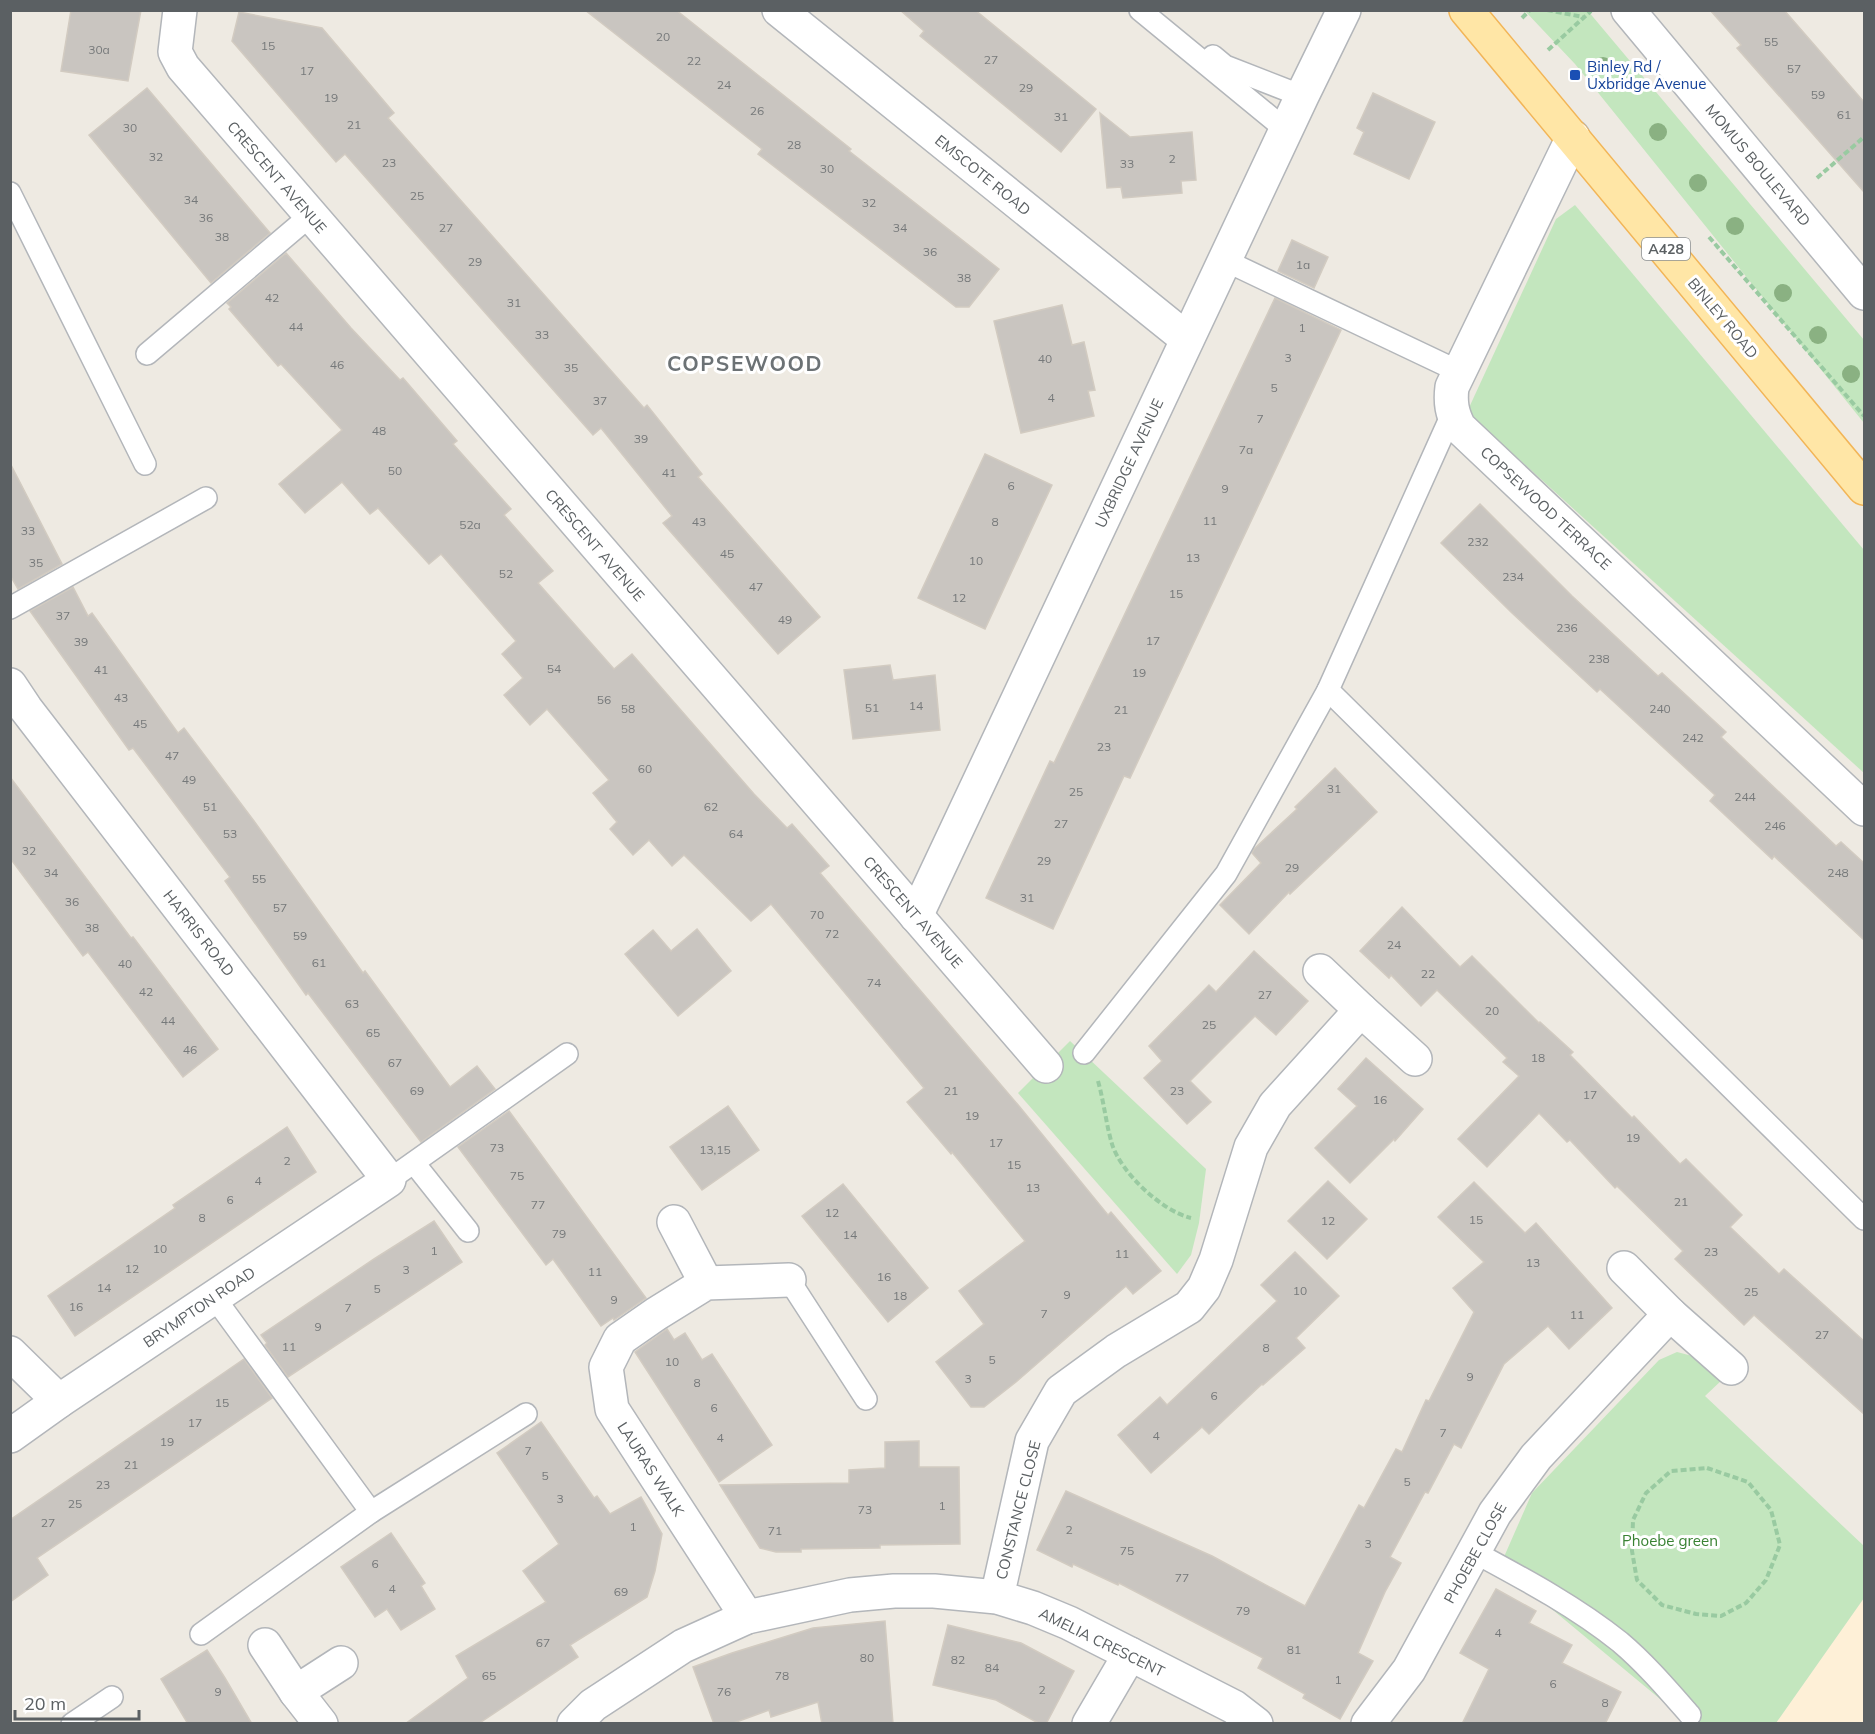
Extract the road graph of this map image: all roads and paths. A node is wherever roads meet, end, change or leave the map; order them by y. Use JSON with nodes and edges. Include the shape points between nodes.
{"nodes":[{"id":1,"x":180,"y":10,"type":"edge"},
{"id":2,"x":779,"y":10,"type":"edge"},
{"id":3,"x":1140,"y":10,"type":"edge"},
{"id":4,"x":1160,"y":10,"type":"edge"},
{"id":5,"x":1344,"y":10,"type":"edge"},
{"id":6,"x":1466,"y":10,"type":"edge"},
{"id":7,"x":1547,"y":10,"type":"edge"},
{"id":8,"x":1592,"y":10,"type":"edge"},
{"id":9,"x":1628,"y":10,"type":"edge"},
{"id":10,"x":1584,"y":17,"type":"junction"},
{"id":11,"x":1547,"y":51,"type":"dead end"},
{"id":12,"x":1302,"y":96,"type":"junction"},
{"id":13,"x":1286,"y":130,"type":"junction"},
{"id":14,"x":1573,"y":137,"type":"junction"},
{"id":15,"x":1864,"y":137,"type":"edge"},
{"id":16,"x":10,"y":193,"type":"edge"},
{"id":17,"x":1790,"y":202,"type":"junction"},
{"id":18,"x":310,"y":216,"type":"junction"},
{"id":19,"x":1224,"y":260,"type":"junction"},
{"id":20,"x":1864,"y":293,"type":"edge"},
{"id":21,"x":1187,"y":339,"type":"junction"},
{"id":22,"x":147,"y":354,"type":"dead end"},
{"id":23,"x":1460,"y":372,"type":"junction"},
{"id":24,"x":1452,"y":414,"type":"junction"},
{"id":25,"x":145,"y":464,"type":"dead end"},
{"id":26,"x":1864,"y":488,"type":"edge"},
{"id":27,"x":206,"y":498,"type":"dead end"},
{"id":28,"x":10,"y":608,"type":"edge"},
{"id":29,"x":10,"y":685,"type":"edge"},
{"id":30,"x":1328,"y":690,"type":"junction"},
{"id":31,"x":1864,"y":809,"type":"edge"},
{"id":32,"x":916,"y":916,"type":"junction"},
{"id":33,"x":1320,"y":970,"type":"dead end"},
{"id":34,"x":1361,"y":1010,"type":"junction"},
{"id":35,"x":1084,"y":1053,"type":"joint"},
{"id":36,"x":567,"y":1054,"type":"dead end"},
{"id":37,"x":1415,"y":1059,"type":"dead end"},
{"id":38,"x":1046,"y":1066,"type":"dead end"},
{"id":39,"x":402,"y":1172,"type":"junction"},
{"id":40,"x":1864,"y":1219,"type":"edge"},
{"id":41,"x":674,"y":1222,"type":"dead end"},
{"id":42,"x":1226,"y":1227,"type":"junction"},
{"id":43,"x":468,"y":1232,"type":"dead end"},
{"id":44,"x":1624,"y":1268,"type":"dead end"},
{"id":45,"x":789,"y":1280,"type":"joint"},
{"id":46,"x":706,"y":1282,"type":"junction"},
{"id":47,"x":214,"y":1297,"type":"junction"},
{"id":48,"x":1670,"y":1314,"type":"junction"},
{"id":49,"x":10,"y":1353,"type":"edge"},
{"id":50,"x":1731,"y":1368,"type":"dead end"},
{"id":51,"x":866,"y":1399,"type":"dead end"},
{"id":52,"x":60,"y":1401,"type":"junction"},
{"id":53,"x":525,"y":1414,"type":"dead end"},
{"id":54,"x":10,"y":1436,"type":"edge"},
{"id":55,"x":1748,"y":1482,"type":"joint"},
{"id":56,"x":371,"y":1512,"type":"junction"},
{"id":57,"x":1474,"y":1552,"type":"junction"},
{"id":58,"x":997,"y":1597,"type":"junction"},
{"id":59,"x":747,"y":1617,"type":"junction"},
{"id":60,"x":201,"y":1635,"type":"dead end"},
{"id":61,"x":265,"y":1645,"type":"dead end"},
{"id":62,"x":1130,"y":1654,"type":"junction"},
{"id":63,"x":341,"y":1663,"type":"dead end"},
{"id":64,"x":296,"y":1692,"type":"junction"},
{"id":65,"x":112,"y":1697,"type":"dead end"},
{"id":66,"x":1690,"y":1715,"type":"dead end"},
{"id":67,"x":72,"y":1724,"type":"edge"},
{"id":68,"x":321,"y":1724,"type":"edge"},
{"id":69,"x":574,"y":1724,"type":"edge"},
{"id":70,"x":1089,"y":1724,"type":"edge"},
{"id":71,"x":1256,"y":1724,"type":"edge"},
{"id":72,"x":1368,"y":1724,"type":"edge"}],
"edges":[{"from":1,"to":18,"type":"street","name":"CRESCENT AVENUE","via":[[175,52],[183,67]]},
{"from":2,"to":21,"type":"street","name":"EMSCOTE ROAD"},
{"from":3,"to":13,"type":"lane"},
{"from":4,"to":12,"type":"lane","via":[[1225,66]]},
{"from":5,"to":12,"type":"street","name":"UXBRIDGE AVENUE"},
{"from":6,"to":14,"type":"main road","name":"BINLEY ROAD","number":"A428"},
{"from":7,"to":10,"type":"path"},
{"from":8,"to":10,"type":"path"},
{"from":9,"to":17,"type":"street","name":"MOMUS BOULEVARD"},
{"from":10,"to":11,"type":"path"},
{"from":12,"to":13,"type":"street","name":"UXBRIDGE AVENUE"},
{"from":13,"to":19,"type":"street","name":"UXBRIDGE AVENUE"},
{"from":14,"to":23,"type":"street"},
{"from":14,"to":26,"type":"main road","name":"BINLEY ROAD","number":"A428"},
{"from":15,"to":17,"type":"path"},
{"from":16,"to":25,"type":"lane"},
{"from":17,"to":20,"type":"street","name":"MOMUS BOULEVARD"},
{"from":18,"to":22,"type":"lane"},
{"from":18,"to":32,"type":"street","name":"CRESCENT AVENUE"},
{"from":19,"to":21,"type":"street","name":"UXBRIDGE AVENUE"},
{"from":19,"to":23,"type":"lane"},
{"from":21,"to":32,"type":"street","name":"UXBRIDGE AVENUE"},
{"from":23,"to":24,"type":"street","via":[[1452,387]]},
{"from":24,"to":30,"type":"lane"},
{"from":24,"to":31,"type":"street","name":"COPSEWOOD TERRACE","via":[[1459,427]]},
{"from":27,"to":28,"type":"lane"},
{"from":29,"to":39,"type":"street","name":"HARRIS ROAD"},
{"from":30,"to":35,"type":"lane","via":[[1226,874]]},
{"from":30,"to":40,"type":"lane"},
{"from":32,"to":38,"type":"street","name":"CRESCENT AVENUE"},
{"from":33,"to":34,"type":"street"},
{"from":34,"to":37,"type":"street"},
{"from":34,"to":42,"type":"street","name":"CONSTANCE CLOSE","via":[[1275,1105],[1251,1147]]},
{"from":35,"to":42,"type":"path","via":[[1090,1059],[1104,1100],[1113,1147],[1126,1169],[1160,1202],[1183,1216]]},
{"from":36,"to":39,"type":"lane"},
{"from":39,"to":43,"type":"lane"},
{"from":39,"to":47,"type":"street","name":"BRYMPTON ROAD"},
{"from":41,"to":46,"type":"street"},
{"from":42,"to":58,"type":"street","name":"CONSTANCE CLOSE","via":[[1204,1288],[1189,1308],[1116,1351],[1061,1391],[1032,1441]]},
{"from":44,"to":48,"type":"street"},
{"from":45,"to":46,"type":"street"},
{"from":45,"to":51,"type":"lane"},
{"from":46,"to":59,"type":"street","name":"LAURAS WALK","via":[[620,1339],[606,1367],[612,1409]]},
{"from":47,"to":52,"type":"street","name":"BRYMPTON ROAD"},
{"from":47,"to":56,"type":"lane"},
{"from":48,"to":50,"type":"street"},
{"from":48,"to":57,"type":"street","name":"PHOEBE CLOSE","via":[[1536,1457],[1495,1513]]},
{"from":49,"to":52,"type":"street"},
{"from":52,"to":54,"type":"street","name":"BRYMPTON ROAD"},
{"from":53,"to":56,"type":"lane"},
{"from":55,"to":55,"type":"path","via":[[1772,1510],[1780,1545],[1766,1580],[1746,1603],[1721,1616],[1662,1605],[1637,1580],[1632,1551],[1633,1520],[1646,1493],[1671,1471],[1707,1468]]},
{"from":56,"to":60,"type":"lane"},
{"from":57,"to":66,"type":"lane","via":[[1535,1585],[1620,1642]]},
{"from":57,"to":72,"type":"street","name":"PHOEBE CLOSE","via":[[1409,1670]]},
{"from":58,"to":59,"type":"street","name":"AMELIA CRESCENT","via":[[894,1591],[850,1595]]},
{"from":58,"to":62,"type":"street","name":"AMELIA CRESCENT","via":[[1069,1623]]},
{"from":59,"to":69,"type":"street","name":"AMELIA CRESCENT","via":[[683,1646],[593,1705]]},
{"from":61,"to":64,"type":"street"},
{"from":62,"to":70,"type":"street"},
{"from":62,"to":71,"type":"street","name":"AMELIA CRESCENT","via":[[1234,1707]]},
{"from":63,"to":64,"type":"street"},
{"from":64,"to":68,"type":"street"},
{"from":65,"to":67,"type":"lane"}]}
